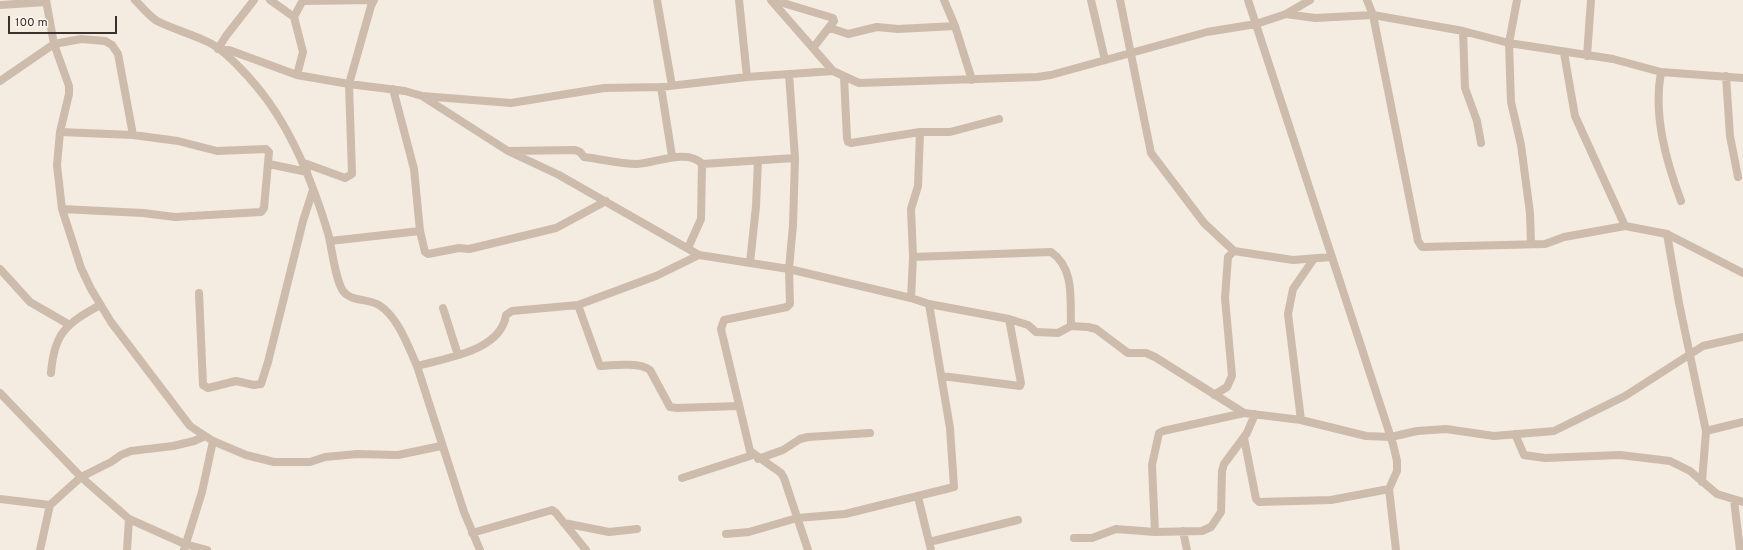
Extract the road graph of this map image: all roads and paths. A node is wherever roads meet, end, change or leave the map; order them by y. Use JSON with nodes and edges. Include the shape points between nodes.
{"nodes":[{"id":1,"x":135,"y":0,"type":"edge"},
{"id":2,"x":254,"y":0,"type":"edge"},
{"id":3,"x":270,"y":0,"type":"edge"},
{"id":4,"x":303,"y":0,"type":"edge"},
{"id":5,"x":374,"y":0,"type":"edge"},
{"id":6,"x":657,"y":0,"type":"edge"},
{"id":7,"x":739,"y":0,"type":"edge"},
{"id":8,"x":772,"y":0,"type":"edge"},
{"id":9,"x":944,"y":0,"type":"edge"},
{"id":10,"x":1091,"y":0,"type":"edge"},
{"id":11,"x":1120,"y":0,"type":"edge"},
{"id":12,"x":1248,"y":0,"type":"edge"},
{"id":13,"x":1310,"y":0,"type":"edge"},
{"id":14,"x":1367,"y":0,"type":"edge"},
{"id":15,"x":1517,"y":0,"type":"edge"},
{"id":16,"x":1591,"y":0,"type":"edge"},
{"id":17,"x":46,"y":1,"type":"edge"},
{"id":18,"x":0,"y":5,"type":"edge"},
{"id":19,"x":1286,"y":14,"type":"junction"},
{"id":20,"x":1373,"y":15,"type":"junction"},
{"id":21,"x":294,"y":17,"type":"junction"},
{"id":22,"x":1256,"y":24,"type":"junction"},
{"id":23,"x":955,"y":26,"type":"junction"},
{"id":24,"x":830,"y":28,"type":"junction"},
{"id":25,"x":1463,"y":30,"type":"junction"},
{"id":26,"x":1509,"y":43,"type":"junction"},
{"id":27,"x":54,"y":44,"type":"junction"},
{"id":28,"x":813,"y":48,"type":"junction"},
{"id":29,"x":218,"y":49,"type":"junction"},
{"id":30,"x":1131,"y":53,"type":"junction"},
{"id":31,"x":1564,"y":53,"type":"junction"},
{"id":32,"x":1587,"y":56,"type":"junction"},
{"id":33,"x":1105,"y":60,"type":"junction"},
{"id":34,"x":833,"y":71,"type":"junction"},
{"id":35,"x":1661,"y":72,"type":"junction"},
{"id":36,"x":788,"y":74,"type":"junction"},
{"id":37,"x":297,"y":75,"type":"junction"},
{"id":38,"x":844,"y":76,"type":"junction"},
{"id":39,"x":1726,"y":76,"type":"junction"},
{"id":40,"x":747,"y":77,"type":"junction"},
{"id":41,"x":1743,"y":78,"type":"edge"},
{"id":42,"x":972,"y":80,"type":"junction"},
{"id":43,"x":0,"y":81,"type":"edge"},
{"id":44,"x":349,"y":84,"type":"junction"},
{"id":45,"x":672,"y":86,"type":"junction"},
{"id":46,"x":661,"y":87,"type":"junction"},
{"id":47,"x":393,"y":89,"type":"junction"},
{"id":48,"x":422,"y":96,"type":"junction"},
{"id":49,"x":999,"y":119,"type":"dead end"},
{"id":50,"x":60,"y":132,"type":"junction"},
{"id":51,"x":920,"y":132,"type":"junction"},
{"id":52,"x":133,"y":135,"type":"junction"},
{"id":53,"x":1481,"y":143,"type":"dead end"},
{"id":54,"x":508,"y":151,"type":"junction"},
{"id":55,"x":672,"y":156,"type":"junction"},
{"id":56,"x":795,"y":158,"type":"junction"},
{"id":57,"x":758,"y":161,"type":"junction"},
{"id":58,"x":304,"y":163,"type":"junction"},
{"id":59,"x":269,"y":164,"type":"junction"},
{"id":60,"x":702,"y":164,"type":"junction"},
{"id":61,"x":307,"y":172,"type":"junction"},
{"id":62,"x":1738,"y":177,"type":"dead end"},
{"id":63,"x":313,"y":190,"type":"junction"},
{"id":64,"x":606,"y":201,"type":"junction"},
{"id":65,"x":1681,"y":201,"type":"dead end"},
{"id":66,"x":62,"y":209,"type":"junction"},
{"id":67,"x":1625,"y":226,"type":"junction"},
{"id":68,"x":420,"y":231,"type":"junction"},
{"id":69,"x":1667,"y":234,"type":"junction"},
{"id":70,"x":330,"y":241,"type":"junction"},
{"id":71,"x":1531,"y":244,"type":"junction"},
{"id":72,"x":688,"y":248,"type":"junction"},
{"id":73,"x":1234,"y":252,"type":"junction"},
{"id":74,"x":699,"y":255,"type":"junction"},
{"id":75,"x":913,"y":257,"type":"junction"},
{"id":76,"x":1331,"y":257,"type":"junction"},
{"id":77,"x":1313,"y":260,"type":"junction"},
{"id":78,"x":750,"y":263,"type":"junction"},
{"id":79,"x":0,"y":269,"type":"edge"},
{"id":80,"x":789,"y":269,"type":"junction"},
{"id":81,"x":1743,"y":273,"type":"edge"},
{"id":82,"x":199,"y":293,"type":"dead end"},
{"id":83,"x":911,"y":298,"type":"junction"},
{"id":84,"x":929,"y":304,"type":"junction"},
{"id":85,"x":100,"y":305,"type":"junction"},
{"id":86,"x":578,"y":305,"type":"junction"},
{"id":87,"x":443,"y":308,"type":"dead end"},
{"id":88,"x":1009,"y":319,"type":"junction"},
{"id":89,"x":68,"y":324,"type":"junction"},
{"id":90,"x":1071,"y":326,"type":"junction"},
{"id":91,"x":1743,"y":337,"type":"edge"},
{"id":92,"x":1690,"y":354,"type":"junction"},
{"id":93,"x":458,"y":355,"type":"junction"},
{"id":94,"x":417,"y":366,"type":"junction"},
{"id":95,"x":51,"y":373,"type":"dead end"},
{"id":96,"x":942,"y":376,"type":"junction"},
{"id":97,"x":0,"y":393,"type":"edge"},
{"id":98,"x":1214,"y":395,"type":"junction"},
{"id":99,"x":739,"y":406,"type":"junction"},
{"id":100,"x":1244,"y":413,"type":"junction"},
{"id":101,"x":1255,"y":414,"type":"junction"},
{"id":102,"x":1301,"y":420,"type":"junction"},
{"id":103,"x":1743,"y":422,"type":"edge"},
{"id":104,"x":1706,"y":431,"type":"junction"},
{"id":105,"x":870,"y":433,"type":"dead end"},
{"id":106,"x":1515,"y":434,"type":"junction"},
{"id":107,"x":205,"y":436,"type":"junction"},
{"id":108,"x":1390,"y":437,"type":"junction"},
{"id":109,"x":1244,"y":438,"type":"junction"},
{"id":110,"x":213,"y":441,"type":"junction"},
{"id":111,"x":441,"y":446,"type":"junction"},
{"id":112,"x":756,"y":457,"type":"junction"},
{"id":113,"x":81,"y":477,"type":"junction"},
{"id":114,"x":682,"y":478,"type":"dead end"},
{"id":115,"x":1702,"y":482,"type":"junction"},
{"id":116,"x":1389,"y":489,"type":"junction"},
{"id":117,"x":918,"y":497,"type":"junction"},
{"id":118,"x":0,"y":499,"type":"edge"},
{"id":119,"x":1734,"y":500,"type":"junction"},
{"id":120,"x":1743,"y":502,"type":"edge"},
{"id":121,"x":50,"y":505,"type":"junction"},
{"id":122,"x":797,"y":518,"type":"junction"},
{"id":123,"x":129,"y":519,"type":"junction"},
{"id":124,"x":1018,"y":520,"type":"dead end"},
{"id":125,"x":564,"y":523,"type":"junction"},
{"id":126,"x":637,"y":528,"type":"dead end"},
{"id":127,"x":1183,"y":531,"type":"junction"},
{"id":128,"x":1155,"y":532,"type":"junction"},
{"id":129,"x":472,"y":533,"type":"junction"},
{"id":130,"x":726,"y":534,"type":"dead end"},
{"id":131,"x":1074,"y":538,"type":"dead end"},
{"id":132,"x":930,"y":546,"type":"edge"},
{"id":133,"x":184,"y":547,"type":"edge"},
{"id":134,"x":40,"y":550,"type":"edge"},
{"id":135,"x":127,"y":550,"type":"edge"},
{"id":136,"x":207,"y":550,"type":"edge"},
{"id":137,"x":480,"y":550,"type":"edge"},
{"id":138,"x":586,"y":550,"type":"edge"},
{"id":139,"x":808,"y":550,"type":"edge"},
{"id":140,"x":1187,"y":550,"type":"edge"},
{"id":141,"x":1396,"y":550,"type":"edge"},
{"id":142,"x":1740,"y":550,"type":"edge"}],
"edges":[{"from":1,"to":29,"type":"street","via":[[157,20],[209,42]]},
{"from":2,"to":29,"type":"street"},
{"from":3,"to":21,"type":"street"},
{"from":4,"to":5,"type":"street"},
{"from":4,"to":21,"type":"street"},
{"from":5,"to":44,"type":"street","via":[[370,6]]},
{"from":6,"to":45,"type":"street"},
{"from":7,"to":40,"type":"street"},
{"from":8,"to":24,"type":"street","via":[[829,15],[834,21]]},
{"from":8,"to":28,"type":"street"},
{"from":9,"to":23,"type":"street"},
{"from":10,"to":33,"type":"street"},
{"from":11,"to":30,"type":"street"},
{"from":12,"to":22,"type":"street"},
{"from":13,"to":19,"type":"street"},
{"from":14,"to":20,"type":"street"},
{"from":15,"to":26,"type":"street"},
{"from":16,"to":32,"type":"street"},
{"from":17,"to":18,"type":"street"},
{"from":17,"to":27,"type":"street"},
{"from":19,"to":20,"type":"street","via":[[1315,18]]},
{"from":19,"to":22,"type":"street"},
{"from":20,"to":25,"type":"street"},
{"from":20,"to":71,"type":"street","via":[[1418,241],[1422,247]]},
{"from":21,"to":37,"type":"street","via":[[304,52]]},
{"from":22,"to":30,"type":"street","via":[[1207,32]]},
{"from":22,"to":76,"type":"street"},
{"from":23,"to":24,"type":"street","via":[[898,29],[877,27],[848,34]]},
{"from":23,"to":42,"type":"street"},
{"from":24,"to":28,"type":"street"},
{"from":25,"to":26,"type":"street"},
{"from":25,"to":53,"type":"street","via":[[1465,88],[1477,121]]},
{"from":26,"to":31,"type":"street"},
{"from":26,"to":71,"type":"street","via":[[1511,102],[1521,145],[1530,213]]},
{"from":27,"to":43,"type":"street"},
{"from":27,"to":50,"type":"street","via":[[69,86]]},
{"from":27,"to":52,"type":"street","via":[[81,39],[105,41],[112,45],[118,54]]},
{"from":28,"to":34,"type":"street"},
{"from":29,"to":37,"type":"street","via":[[228,50]]},
{"from":29,"to":58,"type":"street","via":[[251,79],[268,101]]},
{"from":30,"to":33,"type":"street"},
{"from":30,"to":73,"type":"street","via":[[1151,153],[1204,223]]},
{"from":31,"to":32,"type":"street"},
{"from":31,"to":67,"type":"street","via":[[1575,116]]},
{"from":32,"to":35,"type":"street"},
{"from":33,"to":42,"type":"street","via":[[1051,75]]},
{"from":34,"to":36,"type":"street"},
{"from":34,"to":38,"type":"street"},
{"from":35,"to":39,"type":"street"},
{"from":35,"to":65,"type":"street","via":[[1657,91],[1667,163]]},
{"from":36,"to":40,"type":"street"},
{"from":36,"to":56,"type":"street"},
{"from":37,"to":44,"type":"street"},
{"from":38,"to":42,"type":"street","via":[[859,83]]},
{"from":38,"to":51,"type":"street","via":[[848,142]]},
{"from":39,"to":41,"type":"street"},
{"from":39,"to":62,"type":"street","via":[[1730,136]]},
{"from":40,"to":45,"type":"street"},
{"from":44,"to":47,"type":"street"},
{"from":44,"to":58,"type":"street","via":[[352,174],[345,178]]},
{"from":45,"to":46,"type":"street"},
{"from":46,"to":48,"type":"street","via":[[604,88],[515,103]]},
{"from":46,"to":55,"type":"street"},
{"from":47,"to":48,"type":"street"},
{"from":47,"to":68,"type":"street","via":[[414,169]]},
{"from":48,"to":54,"type":"street"},
{"from":49,"to":51,"type":"street","via":[[950,132]]},
{"from":50,"to":52,"type":"street"},
{"from":50,"to":66,"type":"street","via":[[57,166]]},
{"from":51,"to":75,"type":"street","via":[[918,186],[911,209]]},
{"from":52,"to":59,"type":"street","via":[[178,141],[217,151],[266,149],[269,152]]},
{"from":54,"to":55,"type":"street","via":[[575,150],[584,157],[636,164]]},
{"from":54,"to":64,"type":"street"},
{"from":55,"to":60,"type":"street","via":[[693,157]]},
{"from":56,"to":57,"type":"street"},
{"from":56,"to":80,"type":"street"},
{"from":57,"to":60,"type":"street"},
{"from":57,"to":78,"type":"street","via":[[756,213]]},
{"from":58,"to":61,"type":"street"},
{"from":59,"to":61,"type":"street"},
{"from":59,"to":66,"type":"street","via":[[264,208],[261,212],[175,216]]},
{"from":60,"to":72,"type":"street","via":[[701,219]]},
{"from":61,"to":63,"type":"street"},
{"from":63,"to":70,"type":"street"},
{"from":63,"to":82,"type":"street","via":[[261,384],[236,381],[208,388],[203,385]]},
{"from":64,"to":68,"type":"street","via":[[556,228],[470,249],[459,248],[428,254],[424,252]]},
{"from":64,"to":72,"type":"street"},
{"from":66,"to":85,"type":"street","via":[[81,268]]},
{"from":67,"to":69,"type":"street"},
{"from":67,"to":71,"type":"street","via":[[1564,237],[1545,244]]},
{"from":68,"to":70,"type":"street"},
{"from":69,"to":81,"type":"street"},
{"from":69,"to":92,"type":"street"},
{"from":70,"to":94,"type":"street","via":[[342,290],[348,296],[378,304],[386,311],[408,344]]},
{"from":72,"to":74,"type":"street"},
{"from":73,"to":77,"type":"street","via":[[1293,260]]},
{"from":73,"to":98,"type":"street","via":[[1228,257],[1225,298],[1232,376],[1227,387]]},
{"from":74,"to":78,"type":"street"},
{"from":74,"to":86,"type":"street","via":[[656,276]]},
{"from":75,"to":83,"type":"street"},
{"from":75,"to":90,"type":"street","via":[[1051,252],[1061,260],[1069,277]]},
{"from":76,"to":77,"type":"street"},
{"from":76,"to":108,"type":"street"},
{"from":77,"to":102,"type":"street","via":[[1293,290],[1288,314]]},
{"from":78,"to":80,"type":"street"},
{"from":79,"to":89,"type":"street","via":[[30,302]]},
{"from":80,"to":83,"type":"street"},
{"from":80,"to":99,"type":"street","via":[[791,300],[787,307],[727,319],[721,324]]},
{"from":83,"to":84,"type":"street"},
{"from":84,"to":88,"type":"street"},
{"from":84,"to":96,"type":"street"},
{"from":85,"to":89,"type":"street"},
{"from":85,"to":107,"type":"street","via":[[179,413],[190,426]]},
{"from":86,"to":93,"type":"street","via":[[512,311],[506,315],[505,323],[487,345]]},
{"from":86,"to":99,"type":"street","via":[[600,366],[645,366],[650,370],[670,407]]},
{"from":87,"to":93,"type":"street"},
{"from":88,"to":90,"type":"street","via":[[1036,332],[1058,333]]},
{"from":88,"to":96,"type":"street","via":[[1020,386]]},
{"from":89,"to":95,"type":"street","via":[[59,338],[52,358]]},
{"from":90,"to":98,"type":"street","via":[[1096,329],[1132,354],[1146,353],[1155,357]]},
{"from":91,"to":92,"type":"street","via":[[1703,346]]},
{"from":92,"to":104,"type":"street"},
{"from":92,"to":106,"type":"street","via":[[1625,396],[1563,428],[1548,432]]},
{"from":93,"to":94,"type":"street"},
{"from":94,"to":111,"type":"street"},
{"from":96,"to":117,"type":"street","via":[[950,428],[954,488]]},
{"from":97,"to":113,"type":"street"},
{"from":98,"to":100,"type":"street"},
{"from":99,"to":112,"type":"street","via":[[750,451]]},
{"from":100,"to":101,"type":"street"},
{"from":100,"to":128,"type":"street","via":[[1159,433],[1152,464]]},
{"from":101,"to":102,"type":"street"},
{"from":101,"to":109,"type":"street"},
{"from":102,"to":108,"type":"street","via":[[1366,436]]},
{"from":103,"to":104,"type":"street"},
{"from":104,"to":115,"type":"street"},
{"from":105,"to":112,"type":"street","via":[[808,437],[783,450]]},
{"from":106,"to":108,"type":"street","via":[[1494,436],[1446,429]]},
{"from":106,"to":115,"type":"street","via":[[1524,455],[1545,458],[1620,455],[1670,461],[1690,471]]},
{"from":107,"to":110,"type":"street"},
{"from":107,"to":113,"type":"street","via":[[173,446],[131,451]]},
{"from":108,"to":116,"type":"street","via":[[1397,461],[1397,471]]},
{"from":109,"to":116,"type":"street","via":[[1258,502],[1331,500]]},
{"from":109,"to":127,"type":"street","via":[[1224,464],[1221,512],[1217,520],[1211,527],[1202,531]]},
{"from":110,"to":111,"type":"street","via":[[262,460],[290,463],[357,454],[398,456]]},
{"from":110,"to":133,"type":"street","via":[[202,492]]},
{"from":111,"to":129,"type":"street"},
{"from":112,"to":114,"type":"street"},
{"from":112,"to":122,"type":"street","via":[[784,478]]},
{"from":113,"to":121,"type":"street"},
{"from":113,"to":123,"type":"street"},
{"from":115,"to":119,"type":"street","via":[[1717,494]]},
{"from":116,"to":141,"type":"street"},
{"from":117,"to":122,"type":"street","via":[[846,514]]},
{"from":117,"to":132,"type":"street"},
{"from":118,"to":121,"type":"street"},
{"from":119,"to":120,"type":"street"},
{"from":119,"to":142,"type":"street"},
{"from":121,"to":134,"type":"street"},
{"from":122,"to":130,"type":"street","via":[[749,532]]},
{"from":122,"to":139,"type":"street"},
{"from":123,"to":133,"type":"street"},
{"from":123,"to":135,"type":"street"},
{"from":124,"to":132,"type":"street"},
{"from":125,"to":126,"type":"street","via":[[609,532]]},
{"from":125,"to":129,"type":"street","via":[[552,510]]},
{"from":125,"to":138,"type":"street"},
{"from":127,"to":128,"type":"street"},
{"from":127,"to":140,"type":"street"},
{"from":128,"to":131,"type":"street","via":[[1116,529],[1092,538]]},
{"from":129,"to":137,"type":"street"},
{"from":133,"to":136,"type":"street"}]}
